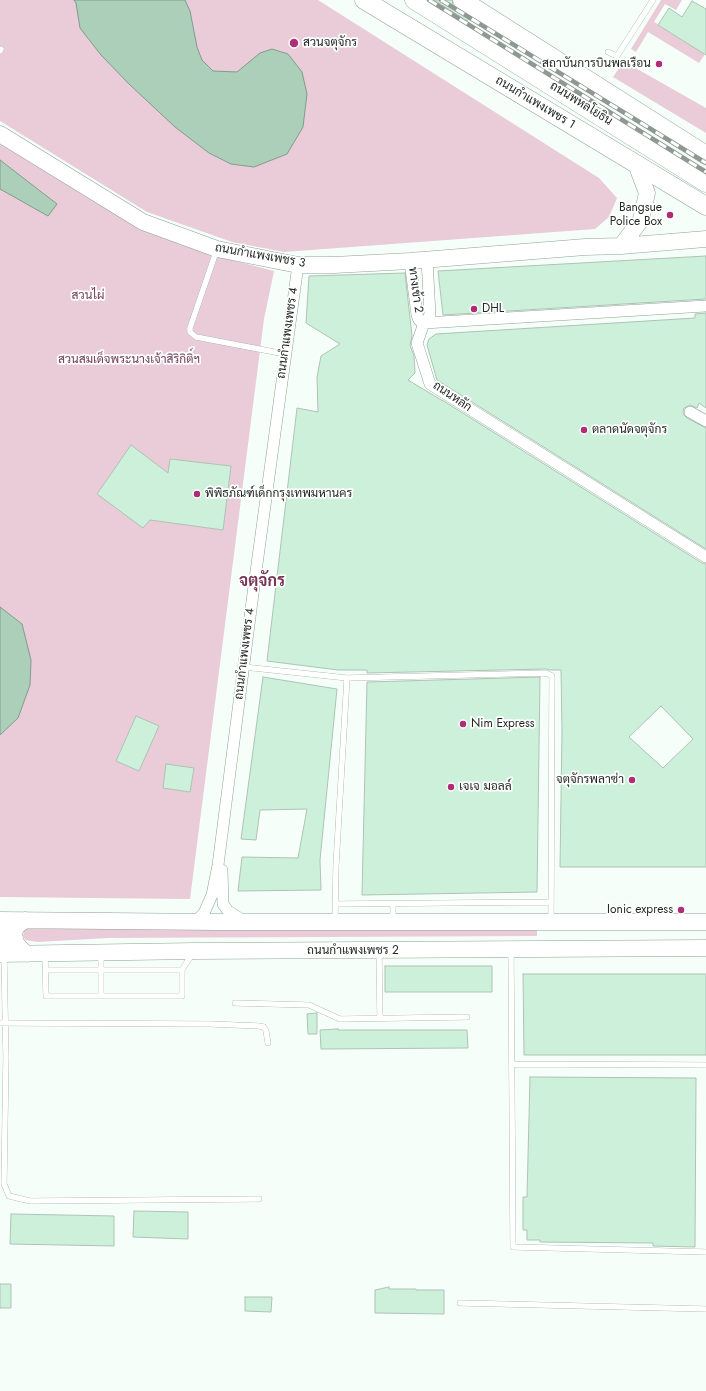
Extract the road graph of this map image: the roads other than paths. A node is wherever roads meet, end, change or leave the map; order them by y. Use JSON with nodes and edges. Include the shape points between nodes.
{"nodes":[{"id":1,"x":364,"y":0,"type":"edge"},
{"id":2,"x":414,"y":0,"type":"edge"},
{"id":3,"x":462,"y":0,"type":"edge"},
{"id":4,"x":653,"y":0,"type":"edge"},
{"id":5,"x":608,"y":52,"type":"dead end"},
{"id":6,"x":0,"y":134,"type":"edge"},
{"id":7,"x":706,"y":155,"type":"edge"},
{"id":8,"x":636,"y":164,"type":"junction"},
{"id":9,"x":706,"y":183,"type":"edge"},
{"id":10,"x":706,"y":206,"type":"edge"},
{"id":11,"x":706,"y":239,"type":"edge"},
{"id":12,"x":621,"y":246,"type":"junction"},
{"id":13,"x":217,"y":250,"type":"junction"},
{"id":14,"x":427,"y":260,"type":"junction"},
{"id":15,"x":410,"y":261,"type":"junction"},
{"id":16,"x":298,"y":265,"type":"junction"},
{"id":17,"x":706,"y":306,"type":"edge"},
{"id":18,"x":424,"y":323,"type":"junction"},
{"id":19,"x":285,"y":354,"type":"junction"},
{"id":20,"x":690,"y":412,"type":"dead end"},
{"id":21,"x":706,"y":421,"type":"edge"},
{"id":22,"x":706,"y":557,"type":"edge"},
{"id":23,"x":244,"y":667,"type":"junction"},
{"id":24,"x":347,"y":678,"type":"junction"},
{"id":25,"x":222,"y":830,"type":"junction"},
{"id":26,"x":551,"y":902,"type":"junction"},
{"id":27,"x":335,"y":904,"type":"junction"},
{"id":28,"x":392,"y":904,"type":"junction"},
{"id":29,"x":0,"y":920,"type":"edge"},
{"id":30,"x":25,"y":920,"type":"junction"},
{"id":31,"x":195,"y":922,"type":"junction"},
{"id":32,"x":246,"y":922,"type":"junction"},
{"id":33,"x":393,"y":922,"type":"junction"},
{"id":34,"x":551,"y":922,"type":"junction"},
{"id":35,"x":706,"y":922,"type":"edge"},
{"id":36,"x":335,"y":923,"type":"junction"},
{"id":37,"x":0,"y":931,"type":"edge"},
{"id":38,"x":706,"y":948,"type":"edge"},
{"id":39,"x":512,"y":949,"type":"junction"},
{"id":40,"x":195,"y":951,"type":"junction"},
{"id":41,"x":379,"y":951,"type":"junction"},
{"id":42,"x":45,"y":953,"type":"junction"},
{"id":43,"x":101,"y":953,"type":"junction"},
{"id":44,"x":2,"y":954,"type":"edge"},
{"id":45,"x":28,"y":954,"type":"junction"},
{"id":46,"x":46,"y":970,"type":"junction"},
{"id":47,"x":101,"y":970,"type":"junction"},
{"id":48,"x":182,"y":970,"type":"junction"},
{"id":49,"x":101,"y":996,"type":"junction"},
{"id":50,"x":235,"y":1003,"type":"dead end"},
{"id":51,"x":467,"y":1017,"type":"dead end"},
{"id":52,"x":380,"y":1018,"type":"junction"},
{"id":53,"x":2,"y":1023,"type":"edge"},
{"id":54,"x":268,"y":1043,"type":"dead end"},
{"id":55,"x":512,"y":1064,"type":"junction"},
{"id":56,"x":706,"y":1066,"type":"edge"},
{"id":57,"x":2,"y":1173,"type":"edge"},
{"id":58,"x":259,"y":1199,"type":"dead end"},
{"id":59,"x":706,"y":1252,"type":"edge"},
{"id":60,"x":460,"y":1303,"type":"dead end"},
{"id":61,"x":706,"y":1309,"type":"edge"}],
"edges":[{"from":1,"to":8,"type":"main road","name":"ถนนกำแพงเพชร 1"},
{"from":2,"to":9,"type":"main road","name":"ถนนพหลโยธิน"},
{"from":3,"to":7,"type":"main road","name":"ถนนพหลโยธิน"},
{"from":4,"to":5,"type":"lane","via":[[618,56]]},
{"from":6,"to":13,"type":"main road","name":"ถนนกำแพงเพชร 3","via":[[143,222]]},
{"from":8,"to":10,"type":"main road","name":"ถนนกำแพงเพชร 1"},
{"from":8,"to":12,"type":"main road","via":[[648,193],[641,220]]},
{"from":11,"to":12,"type":"main road","name":"ถนนกำแพงเพชร 3"},
{"from":12,"to":14,"type":"main road","name":"ถนนกำแพงเพชร 3"},
{"from":13,"to":16,"type":"main road","name":"ถนนกำแพงเพชร 3"},
{"from":13,"to":19,"type":"lane","via":[[190,328],[192,335]]},
{"from":14,"to":15,"type":"main road","name":"ถนนกำแพงเพชร 3"},
{"from":14,"to":18,"type":"street","name":"ทางเข้า 2","via":[[430,315]]},
{"from":15,"to":16,"type":"main road","name":"ถนนกำแพงเพชร 3"},
{"from":15,"to":18,"type":"street","name":"ทางเข้า 2","via":[[417,315]]},
{"from":16,"to":19,"type":"street","name":"ถนนกำแพงเพชร 4"},
{"from":17,"to":18,"type":"street"},
{"from":18,"to":22,"type":"street","name":"ถนนหลัก","via":[[417,343],[430,384]]},
{"from":19,"to":23,"type":"street","name":"ถนนกำแพงเพชร 4"},
{"from":20,"to":21,"type":"street"},
{"from":23,"to":24,"type":"lane"},
{"from":23,"to":25,"type":"street","name":"ถนนกำแพงเพชร 4"},
{"from":24,"to":26,"type":"lane","via":[[546,673],[552,676]]},
{"from":24,"to":27,"type":"lane"},
{"from":25,"to":31,"type":"street","name":"ถนนกำแพงเพชร 4","via":[[212,895],[204,913]]},
{"from":25,"to":32,"type":"street","name":"ถนนกำแพงเพชร 4","via":[[224,904],[228,911]]},
{"from":26,"to":28,"type":"lane"},
{"from":26,"to":34,"type":"lane"},
{"from":27,"to":28,"type":"lane"},
{"from":27,"to":36,"type":"lane"},
{"from":28,"to":33,"type":"lane"},
{"from":29,"to":30,"type":"main road"},
{"from":30,"to":31,"type":"main road"},
{"from":30,"to":45,"type":"main road","via":[[16,927],[14,934],[16,943]]},
{"from":31,"to":32,"type":"main road"},
{"from":32,"to":36,"type":"main road"},
{"from":33,"to":34,"type":"main road"},
{"from":33,"to":36,"type":"main road"},
{"from":34,"to":35,"type":"main road"},
{"from":37,"to":44,"type":"main road"},
{"from":38,"to":39,"type":"main road","name":"ถนนกำแพงเพชร 2"},
{"from":39,"to":41,"type":"main road","name":"ถนนกำแพงเพชร 2"},
{"from":39,"to":55,"type":"lane"},
{"from":40,"to":41,"type":"main road","name":"ถนนกำแพงเพชร 2"},
{"from":40,"to":43,"type":"main road","name":"ถนนกำแพงเพชร 2"},
{"from":40,"to":48,"type":"lane"},
{"from":41,"to":52,"type":"lane"},
{"from":42,"to":43,"type":"main road","name":"ถนนกำแพงเพชร 2"},
{"from":42,"to":45,"type":"main road","name":"ถนนกำแพงเพชร 2"},
{"from":42,"to":46,"type":"lane"},
{"from":43,"to":47,"type":"lane"},
{"from":44,"to":45,"type":"main road","name":"ถนนกำแพงเพชร 2"},
{"from":44,"to":53,"type":"lane"},
{"from":46,"to":47,"type":"lane"},
{"from":46,"to":49,"type":"lane","via":[[46,996]]},
{"from":47,"to":48,"type":"lane"},
{"from":47,"to":49,"type":"lane"},
{"from":48,"to":49,"type":"lane","via":[[182,996]]},
{"from":50,"to":52,"type":"lane","via":[[308,1005],[340,1019]]},
{"from":51,"to":52,"type":"lane"},
{"from":53,"to":54,"type":"lane","via":[[259,1026],[264,1027]]},
{"from":53,"to":57,"type":"lane"},
{"from":55,"to":56,"type":"lane"},
{"from":55,"to":59,"type":"lane","via":[[513,1247]]},
{"from":57,"to":58,"type":"lane","via":[[9,1196],[30,1201]]},
{"from":60,"to":61,"type":"lane"}]}
